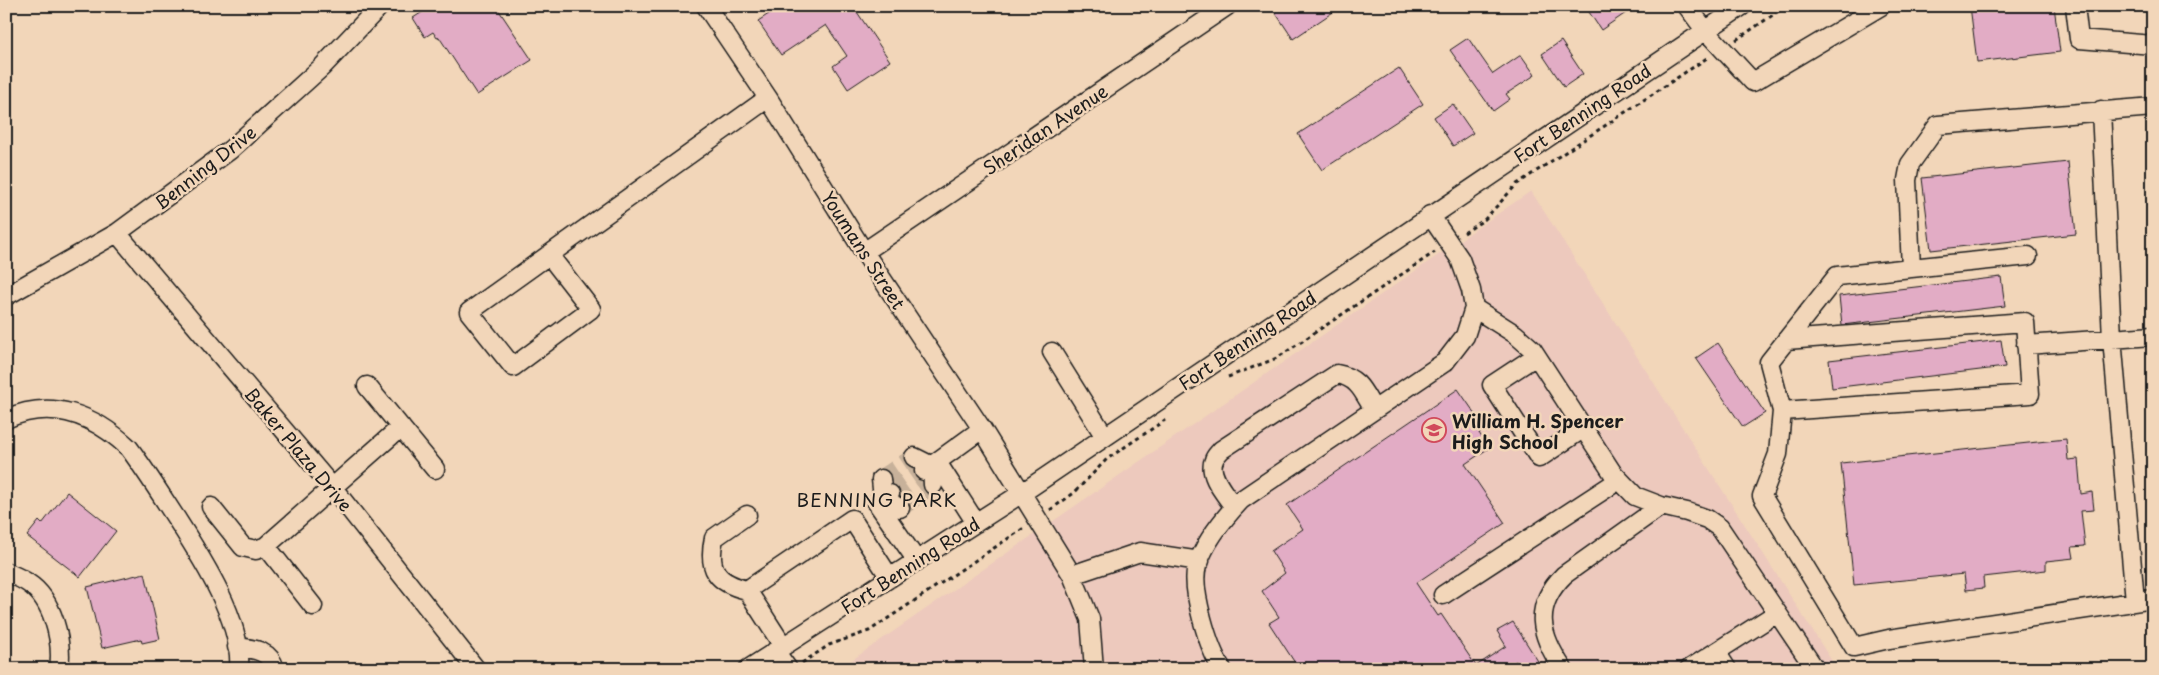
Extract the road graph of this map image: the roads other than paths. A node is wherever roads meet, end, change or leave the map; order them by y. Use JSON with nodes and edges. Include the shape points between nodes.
{"nodes":[{"id":1,"x":380,"y":6,"type":"edge"},
{"id":2,"x":1227,"y":6,"type":"edge"},
{"id":3,"x":1687,"y":6,"type":"edge"},
{"id":4,"x":1742,"y":6,"type":"edge"},
{"id":5,"x":1882,"y":6,"type":"edge"},
{"id":6,"x":2075,"y":6,"type":"edge"},
{"id":7,"x":715,"y":10,"type":"edge"},
{"id":8,"x":1705,"y":30,"type":"junction"},
{"id":9,"x":2153,"y":46,"type":"edge"},
{"id":10,"x":768,"y":98,"type":"junction"},
{"id":11,"x":2153,"y":107,"type":"edge"},
{"id":12,"x":2101,"y":110,"type":"junction"},
{"id":13,"x":1430,"y":216,"type":"junction"},
{"id":14,"x":117,"y":233,"type":"junction"},
{"id":15,"x":864,"y":252,"type":"junction"},
{"id":16,"x":549,"y":255,"type":"junction"},
{"id":17,"x":2028,"y":256,"type":"dead end"},
{"id":18,"x":1911,"y":268,"type":"junction"},
{"id":19,"x":6,"y":296,"type":"edge"},
{"id":20,"x":1474,"y":308,"type":"junction"},
{"id":21,"x":2153,"y":336,"type":"edge"},
{"id":22,"x":2112,"y":338,"type":"junction"},
{"id":23,"x":1786,"y":340,"type":"junction"},
{"id":24,"x":2026,"y":345,"type":"junction"},
{"id":25,"x":1052,"y":352,"type":"dead end"},
{"id":26,"x":1536,"y":356,"type":"junction"},
{"id":27,"x":367,"y":386,"type":"dead end"},
{"id":28,"x":1374,"y":410,"type":"junction"},
{"id":29,"x":1782,"y":411,"type":"junction"},
{"id":30,"x":6,"y":419,"type":"edge"},
{"id":31,"x":401,"y":427,"type":"junction"},
{"id":32,"x":1584,"y":428,"type":"junction"},
{"id":33,"x":982,"y":429,"type":"junction"},
{"id":34,"x":1105,"y":437,"type":"junction"},
{"id":35,"x":435,"y":469,"type":"dead end"},
{"id":36,"x":1619,"y":480,"type":"junction"},
{"id":37,"x":333,"y":488,"type":"junction"},
{"id":38,"x":1022,"y":493,"type":"junction"},
{"id":39,"x":889,"y":495,"type":"tunnel mouth"},
{"id":40,"x":1661,"y":506,"type":"junction"},
{"id":41,"x":211,"y":507,"type":"dead end"},
{"id":42,"x":1234,"y":507,"type":"junction"},
{"id":43,"x":747,"y":516,"type":"dead end"},
{"id":44,"x":976,"y":523,"type":"junction"},
{"id":45,"x":266,"y":546,"type":"junction"},
{"id":46,"x":917,"y":561,"type":"junction"},
{"id":47,"x":1200,"y":561,"type":"junction"},
{"id":48,"x":6,"y":572,"type":"edge"},
{"id":49,"x":1072,"y":575,"type":"junction"},
{"id":50,"x":890,"y":578,"type":"junction"},
{"id":51,"x":747,"y":590,"type":"junction"},
{"id":52,"x":1443,"y":595,"type":"dead end"},
{"id":53,"x":2153,"y":599,"type":"edge"},
{"id":54,"x":2135,"y":601,"type":"junction"},
{"id":55,"x":313,"y":606,"type":"dead end"},
{"id":56,"x":1777,"y":613,"type":"junction"},
{"id":57,"x":238,"y":646,"type":"junction"},
{"id":58,"x":779,"y":648,"type":"junction"},
{"id":59,"x":1716,"y":652,"type":"junction"},
{"id":60,"x":794,"y":666,"type":"edge"},
{"id":61,"x":59,"y":669,"type":"edge"},
{"id":62,"x":239,"y":669,"type":"edge"},
{"id":63,"x":274,"y":669,"type":"edge"},
{"id":64,"x":476,"y":669,"type":"edge"},
{"id":65,"x":748,"y":669,"type":"edge"},
{"id":66,"x":1094,"y":669,"type":"edge"},
{"id":67,"x":1222,"y":669,"type":"edge"},
{"id":68,"x":1563,"y":669,"type":"edge"},
{"id":69,"x":1689,"y":669,"type":"edge"},
{"id":70,"x":1728,"y":669,"type":"edge"},
{"id":71,"x":1815,"y":669,"type":"edge"}],
"edges":[{"from":1,"to":14,"type":"street","name":"Benning Drive","via":[[322,67],[230,150]]},
{"from":2,"to":15,"type":"street","name":"Sheridan Avenue"},
{"from":3,"to":8,"type":"street"},
{"from":4,"to":8,"type":"street","name":"Fort Benning Road"},
{"from":5,"to":8,"type":"street","via":[[1753,82]]},
{"from":6,"to":9,"type":"street","via":[[2079,39]]},
{"from":7,"to":10,"type":"street","name":"Youmans Street"},
{"from":8,"to":13,"type":"street","name":"Fort Benning Road"},
{"from":10,"to":15,"type":"street","name":"Youmans Street"},
{"from":10,"to":16,"type":"street"},
{"from":11,"to":12,"type":"street"},
{"from":12,"to":18,"type":"street","via":[[1938,125],[1910,164],[1908,172]]},
{"from":12,"to":22,"type":"street"},
{"from":13,"to":20,"type":"street","via":[[1460,259]]},
{"from":13,"to":34,"type":"street","name":"Fort Benning Road"},
{"from":14,"to":19,"type":"street","name":"Benning Drive"},
{"from":14,"to":37,"type":"street","name":"Baker Plaza Drive"},
{"from":15,"to":33,"type":"street","name":"Youmans Street"},
{"from":16,"to":16,"type":"street","via":[[469,312],[513,367],[591,309]]},
{"from":17,"to":18,"type":"street"},
{"from":18,"to":23,"type":"street","via":[[1837,276]]},
{"from":20,"to":26,"type":"street","via":[[1515,334]]},
{"from":20,"to":28,"type":"street","via":[[1465,336],[1445,362]]},
{"from":21,"to":22,"type":"street"},
{"from":22,"to":24,"type":"street"},
{"from":22,"to":54,"type":"street"},
{"from":23,"to":24,"type":"street","via":[[2025,322]]},
{"from":23,"to":29,"type":"street","via":[[1769,362]]},
{"from":24,"to":29,"type":"street","via":[[2030,394]]},
{"from":25,"to":34,"type":"street"},
{"from":26,"to":32,"type":"street"},
{"from":26,"to":32,"type":"street","via":[[1492,385],[1539,458]]},
{"from":27,"to":31,"type":"street"},
{"from":28,"to":42,"type":"street"},
{"from":28,"to":42,"type":"street","via":[[1355,380],[1337,374],[1221,450],[1213,461],[1214,473]]},
{"from":29,"to":54,"type":"street","via":[[1778,454],[1762,496],[1854,647]]},
{"from":30,"to":57,"type":"street","via":[[23,411],[72,413],[112,432],[129,448],[212,574]]},
{"from":31,"to":35,"type":"street"},
{"from":31,"to":37,"type":"street"},
{"from":32,"to":36,"type":"street"},
{"from":33,"to":38,"type":"street","name":"Youmans Street"},
{"from":33,"to":44,"type":"street","via":[[928,468]]},
{"from":34,"to":38,"type":"street","name":"Fort Benning Road"},
{"from":36,"to":40,"type":"street","via":[[1635,496]]},
{"from":36,"to":52,"type":"street"},
{"from":37,"to":45,"type":"street"},
{"from":37,"to":64,"type":"street","name":"Baker Plaza Drive"},
{"from":38,"to":44,"type":"street","name":"Fort Benning Road"},
{"from":38,"to":49,"type":"street","name":"Youmans Street"},
{"from":39,"to":46,"type":"street","via":[[877,503]]},
{"from":40,"to":56,"type":"street","via":[[1707,519],[1720,528]]},
{"from":40,"to":68,"type":"street","via":[[1552,587],[1544,604],[1544,636]]},
{"from":41,"to":45,"type":"street","via":[[243,547],[256,550]]},
{"from":42,"to":47,"type":"street","via":[[1219,523]]},
{"from":43,"to":51,"type":"street","via":[[714,538],[712,559],[718,577],[729,586]]},
{"from":44,"to":46,"type":"street","name":"Fort Benning Road"},
{"from":45,"to":55,"type":"street"},
{"from":46,"to":50,"type":"street","name":"Fort Benning Road"},
{"from":47,"to":49,"type":"street","via":[[1140,552]]},
{"from":47,"to":67,"type":"street","via":[[1197,568],[1198,603],[1214,657]]},
{"from":48,"to":61,"type":"street","via":[[29,583],[44,601],[57,628]]},
{"from":49,"to":66,"type":"street","name":"Youmans Street","via":[[1090,619]]},
{"from":50,"to":51,"type":"street","via":[[852,519]]},
{"from":50,"to":58,"type":"street","name":"Fort Benning Road"},
{"from":51,"to":58,"type":"street"},
{"from":53,"to":54,"type":"street"},
{"from":56,"to":59,"type":"street"},
{"from":56,"to":71,"type":"street"},
{"from":57,"to":62,"type":"street"},
{"from":57,"to":63,"type":"street","via":[[257,649],[267,655],[273,660]]},
{"from":58,"to":60,"type":"street"},
{"from":58,"to":65,"type":"street","name":"Fort Benning Road"},
{"from":59,"to":69,"type":"street"},
{"from":59,"to":70,"type":"street"}]}
